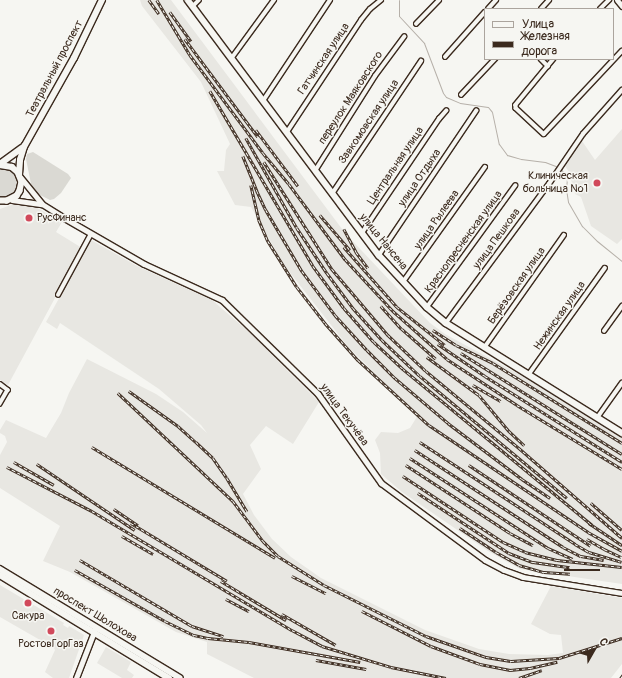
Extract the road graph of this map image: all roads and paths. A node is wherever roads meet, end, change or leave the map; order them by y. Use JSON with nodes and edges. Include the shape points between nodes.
{"nodes":[{"id":1,"x":102,"y":0,"type":"edge"},
{"id":2,"x":188,"y":0,"type":"edge"},
{"id":3,"x":199,"y":0,"type":"edge"},
{"id":4,"x":274,"y":0,"type":"edge"},
{"id":5,"x":330,"y":0,"type":"edge"},
{"id":6,"x":381,"y":0,"type":"edge"},
{"id":7,"x":439,"y":0,"type":"edge"},
{"id":8,"x":496,"y":0,"type":"edge"},
{"id":9,"x":550,"y":0,"type":"edge"},
{"id":10,"x":609,"y":0,"type":"edge"},
{"id":11,"x":617,"y":0,"type":"edge"},
{"id":12,"x":193,"y":6,"type":"junction"},
{"id":13,"x":622,"y":6,"type":"edge"},
{"id":14,"x":489,"y":8,"type":"edge"},
{"id":15,"x":542,"y":8,"type":"edge"},
{"id":16,"x":601,"y":8,"type":"edge"},
{"id":17,"x":484,"y":13,"type":"edge"},
{"id":18,"x":416,"y":24,"type":"dead end"},
{"id":19,"x":404,"y":36,"type":"dead end"},
{"id":20,"x":622,"y":50,"type":"edge"},
{"id":21,"x":445,"y":57,"type":"dead end"},
{"id":22,"x":231,"y":59,"type":"junction"},
{"id":23,"x":614,"y":59,"type":"edge"},
{"id":24,"x":494,"y":60,"type":"edge"},
{"id":25,"x":542,"y":60,"type":"edge"},
{"id":26,"x":553,"y":60,"type":"edge"},
{"id":27,"x":613,"y":60,"type":"edge"},
{"id":28,"x":421,"y":61,"type":"dead end"},
{"id":29,"x":548,"y":66,"type":"junction"},
{"id":30,"x":622,"y":90,"type":"edge"},
{"id":31,"x":461,"y":95,"type":"dead end"},
{"id":32,"x":263,"y":101,"type":"junction"},
{"id":33,"x":446,"y":111,"type":"dead end"},
{"id":34,"x":476,"y":111,"type":"dead end"},
{"id":35,"x":286,"y":132,"type":"junction"},
{"id":36,"x":24,"y":147,"type":"junction"},
{"id":37,"x":0,"y":165,"type":"edge"},
{"id":38,"x":485,"y":167,"type":"dead end"},
{"id":39,"x":315,"y":171,"type":"junction"},
{"id":40,"x":20,"y":176,"type":"junction"},
{"id":41,"x":515,"y":186,"type":"dead end"},
{"id":42,"x":332,"y":194,"type":"junction"},
{"id":43,"x":9,"y":201,"type":"junction"},
{"id":44,"x":0,"y":202,"type":"edge"},
{"id":45,"x":42,"y":204,"type":"junction"},
{"id":46,"x":0,"y":206,"type":"edge"},
{"id":47,"x":362,"y":233,"type":"junction"},
{"id":48,"x":91,"y":234,"type":"junction"},
{"id":49,"x":564,"y":235,"type":"dead end"},
{"id":50,"x":379,"y":255,"type":"junction"},
{"id":51,"x":605,"y":268,"type":"dead end"},
{"id":52,"x":403,"y":282,"type":"junction"},
{"id":53,"x":58,"y":295,"type":"dead end"},
{"id":54,"x":427,"y":307,"type":"junction"},
{"id":55,"x":621,"y":308,"type":"edge"},
{"id":56,"x":446,"y":324,"type":"junction"},
{"id":57,"x":604,"y":331,"type":"dead end"},
{"id":58,"x":484,"y":348,"type":"junction"},
{"id":59,"x":529,"y":374,"type":"junction"},
{"id":60,"x":622,"y":383,"type":"edge"},
{"id":61,"x":0,"y":384,"type":"edge"},
{"id":62,"x":618,"y":388,"type":"junction"},
{"id":63,"x":622,"y":391,"type":"edge"},
{"id":64,"x":0,"y":404,"type":"edge"},
{"id":65,"x":597,"y":418,"type":"junction"},
{"id":66,"x":622,"y":433,"type":"edge"},
{"id":67,"x":0,"y":569,"type":"edge"},
{"id":68,"x":0,"y":575,"type":"edge"},
{"id":69,"x":622,"y":593,"type":"edge"},
{"id":70,"x":95,"y":630,"type":"junction"},
{"id":71,"x":76,"y":678,"type":"edge"},
{"id":72,"x":169,"y":678,"type":"edge"},
{"id":73,"x":180,"y":678,"type":"edge"}],
"edges":[{"from":1,"to":36,"type":"main road","name":"Театральный проспект","via":[[63,78]]},
{"from":2,"to":12,"type":"main road","name":"улица Нансена"},
{"from":3,"to":12,"type":"street"},
{"from":4,"to":22,"type":"street"},
{"from":5,"to":32,"type":"street"},
{"from":6,"to":35,"type":"street","name":"Гатчинская улица","via":[[361,20]]},
{"from":7,"to":18,"type":"street"},
{"from":8,"to":14,"type":"street"},
{"from":9,"to":15,"type":"street"},
{"from":10,"to":16,"type":"street"},
{"from":11,"to":13,"type":"main road"},
{"from":12,"to":22,"type":"main road","name":"улица Нансена"},
{"from":17,"to":21,"type":"street"},
{"from":19,"to":39,"type":"street","name":"переулок Маяковского","via":[[375,76]]},
{"from":20,"to":23,"type":"street"},
{"from":22,"to":32,"type":"main road","name":"улица Нансена"},
{"from":24,"to":31,"type":"street"},
{"from":25,"to":29,"type":"street"},
{"from":26,"to":29,"type":"street"},
{"from":27,"to":29,"type":"street","via":[[544,134],[516,108],[516,105]]},
{"from":28,"to":42,"type":"street","name":"Завкомовская улица"},
{"from":30,"to":56,"type":"street","name":"улица Пешкова","via":[[582,134],[549,184]]},
{"from":32,"to":35,"type":"main road","name":"улица Нансена"},
{"from":33,"to":47,"type":"street","name":"Центральная улица"},
{"from":34,"to":50,"type":"street","name":"улица Отдыха"},
{"from":35,"to":39,"type":"main road","name":"улица Нансена"},
{"from":36,"to":37,"type":"main road","name":"Театральный проспект"},
{"from":36,"to":40,"type":"main road","name":"Театральный проспект","via":[[20,160]]},
{"from":37,"to":40,"type":"main road","via":[[12,167]]},
{"from":38,"to":52,"type":"street","name":"улица Рылеева"},
{"from":39,"to":42,"type":"main road","name":"улица Нансена"},
{"from":40,"to":43,"type":"main road","name":"Театральный проспект","via":[[20,191]]},
{"from":40,"to":45,"type":"main road","name":"улица Текучёва"},
{"from":41,"to":54,"type":"street","name":"Краснопресненская улица"},
{"from":42,"to":47,"type":"main road","name":"улица Нансена"},
{"from":43,"to":44,"type":"main road"},
{"from":43,"to":45,"type":"main road","name":"улица Текучёва"},
{"from":43,"to":46,"type":"main road"},
{"from":45,"to":48,"type":"main road","name":"улица Текучёва"},
{"from":47,"to":50,"type":"main road","name":"улица Нансена"},
{"from":48,"to":53,"type":"street"},
{"from":48,"to":69,"type":"main road","name":"улица Текучёва","via":[[144,264],[222,300],[318,394],[381,483],[485,560],[523,577]]},
{"from":49,"to":58,"type":"street","name":"Берёзовская улица"},
{"from":50,"to":52,"type":"main road","name":"улица Нансена"},
{"from":51,"to":59,"type":"street","name":"Нежинская улица"},
{"from":52,"to":54,"type":"main road","name":"улица Нансена"},
{"from":54,"to":56,"type":"main road","name":"улица Нансена"},
{"from":55,"to":57,"type":"street"},
{"from":56,"to":58,"type":"main road","name":"улица Нансена"},
{"from":58,"to":59,"type":"main road","name":"улица Нансена"},
{"from":59,"to":65,"type":"main road","name":"улица Нансена"},
{"from":60,"to":62,"type":"street"},
{"from":61,"to":64,"type":"street","via":[[8,390]]},
{"from":62,"to":63,"type":"street"},
{"from":62,"to":65,"type":"street"},
{"from":65,"to":66,"type":"main road","name":"улица Нансена"},
{"from":67,"to":70,"type":"main road","name":"проспект Шолохова"},
{"from":68,"to":70,"type":"main road","name":"проспект Шолохова"},
{"from":70,"to":71,"type":"main road"},
{"from":70,"to":72,"type":"main road","name":"проспект Шолохова"},
{"from":70,"to":73,"type":"main road","name":"проспект Шолохова"}]}
